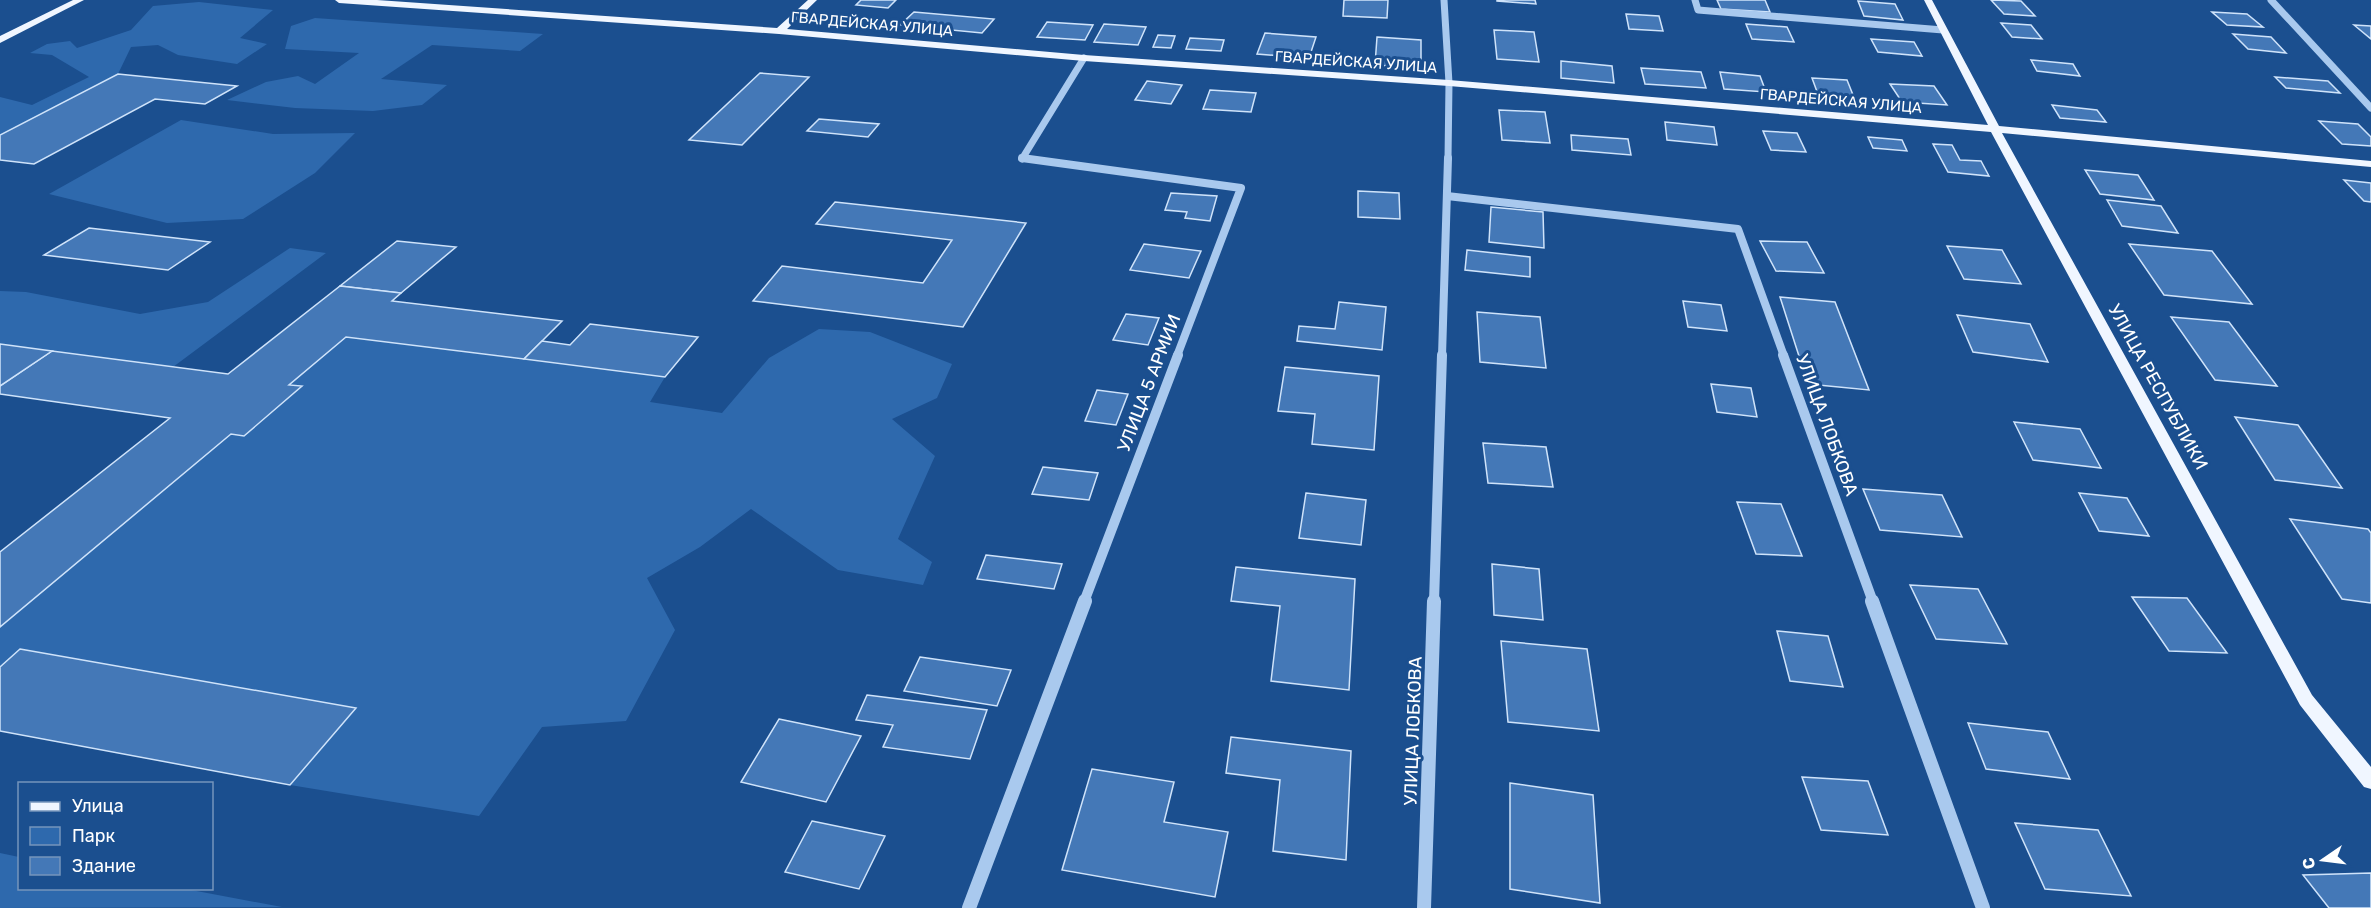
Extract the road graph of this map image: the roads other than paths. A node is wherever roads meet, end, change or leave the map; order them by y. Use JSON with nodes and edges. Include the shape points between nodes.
{"nodes":[{"id":1,"x":80,"y":0,"type":"edge"},
{"id":2,"x":339,"y":0,"type":"edge"},
{"id":3,"x":813,"y":0,"type":"edge"},
{"id":4,"x":1444,"y":0,"type":"edge"},
{"id":5,"x":1695,"y":0,"type":"edge"},
{"id":6,"x":1928,"y":0,"type":"edge"},
{"id":7,"x":2271,"y":0,"type":"edge"},
{"id":8,"x":1943,"y":30,"type":"junction"},
{"id":9,"x":779,"y":32,"type":"junction"},
{"id":10,"x":0,"y":40,"type":"edge"},
{"id":11,"x":1084,"y":58,"type":"junction"},
{"id":12,"x":1449,"y":83,"type":"junction"},
{"id":13,"x":2371,"y":108,"type":"edge"},
{"id":14,"x":1995,"y":129,"type":"junction"},
{"id":15,"x":2371,"y":164,"type":"edge"},
{"id":16,"x":1447,"y":195,"type":"junction"},
{"id":17,"x":2371,"y":781,"type":"edge"},
{"id":18,"x":969,"y":908,"type":"edge"},
{"id":19,"x":1424,"y":908,"type":"edge"},
{"id":20,"x":1983,"y":908,"type":"edge"}],
"edges":[{"from":1,"to":10,"type":"main road"},
{"from":2,"to":9,"type":"main road","name":"ГВАРДЕЙСКАЯ УЛИЦА"},
{"from":3,"to":9,"type":"main road"},
{"from":4,"to":12,"type":"street","name":"УЛИЦА ЛОБКОВА"},
{"from":5,"to":8,"type":"street","via":[[1698,10]]},
{"from":6,"to":8,"type":"main road","name":"УЛИЦА РЕСПУБЛИКИ"},
{"from":7,"to":13,"type":"street"},
{"from":8,"to":14,"type":"main road","name":"УЛИЦА РЕСПУБЛИКИ"},
{"from":9,"to":11,"type":"main road","name":"ГВАРДЕЙСКАЯ УЛИЦА"},
{"from":11,"to":12,"type":"main road","name":"ГВАРДЕЙСКАЯ УЛИЦА"},
{"from":11,"to":18,"type":"street","name":"УЛИЦА 5 АРМИИ","via":[[1021,159],[1240,188]]},
{"from":12,"to":14,"type":"main road","name":"ГВАРДЕЙСКАЯ УЛИЦА"},
{"from":12,"to":16,"type":"street","name":"УЛИЦА ЛОБКОВА"},
{"from":14,"to":15,"type":"main road","name":"ГВАРДЕЙСКАЯ УЛИЦА"},
{"from":14,"to":17,"type":"main road","name":"УЛИЦА РЕСПУБЛИКИ","via":[[2306,700]]},
{"from":16,"to":19,"type":"street","name":"УЛИЦА ЛОБКОВА"},
{"from":16,"to":20,"type":"street","name":"УЛИЦА ЛОБКОВА","via":[[1738,229]]}]}
